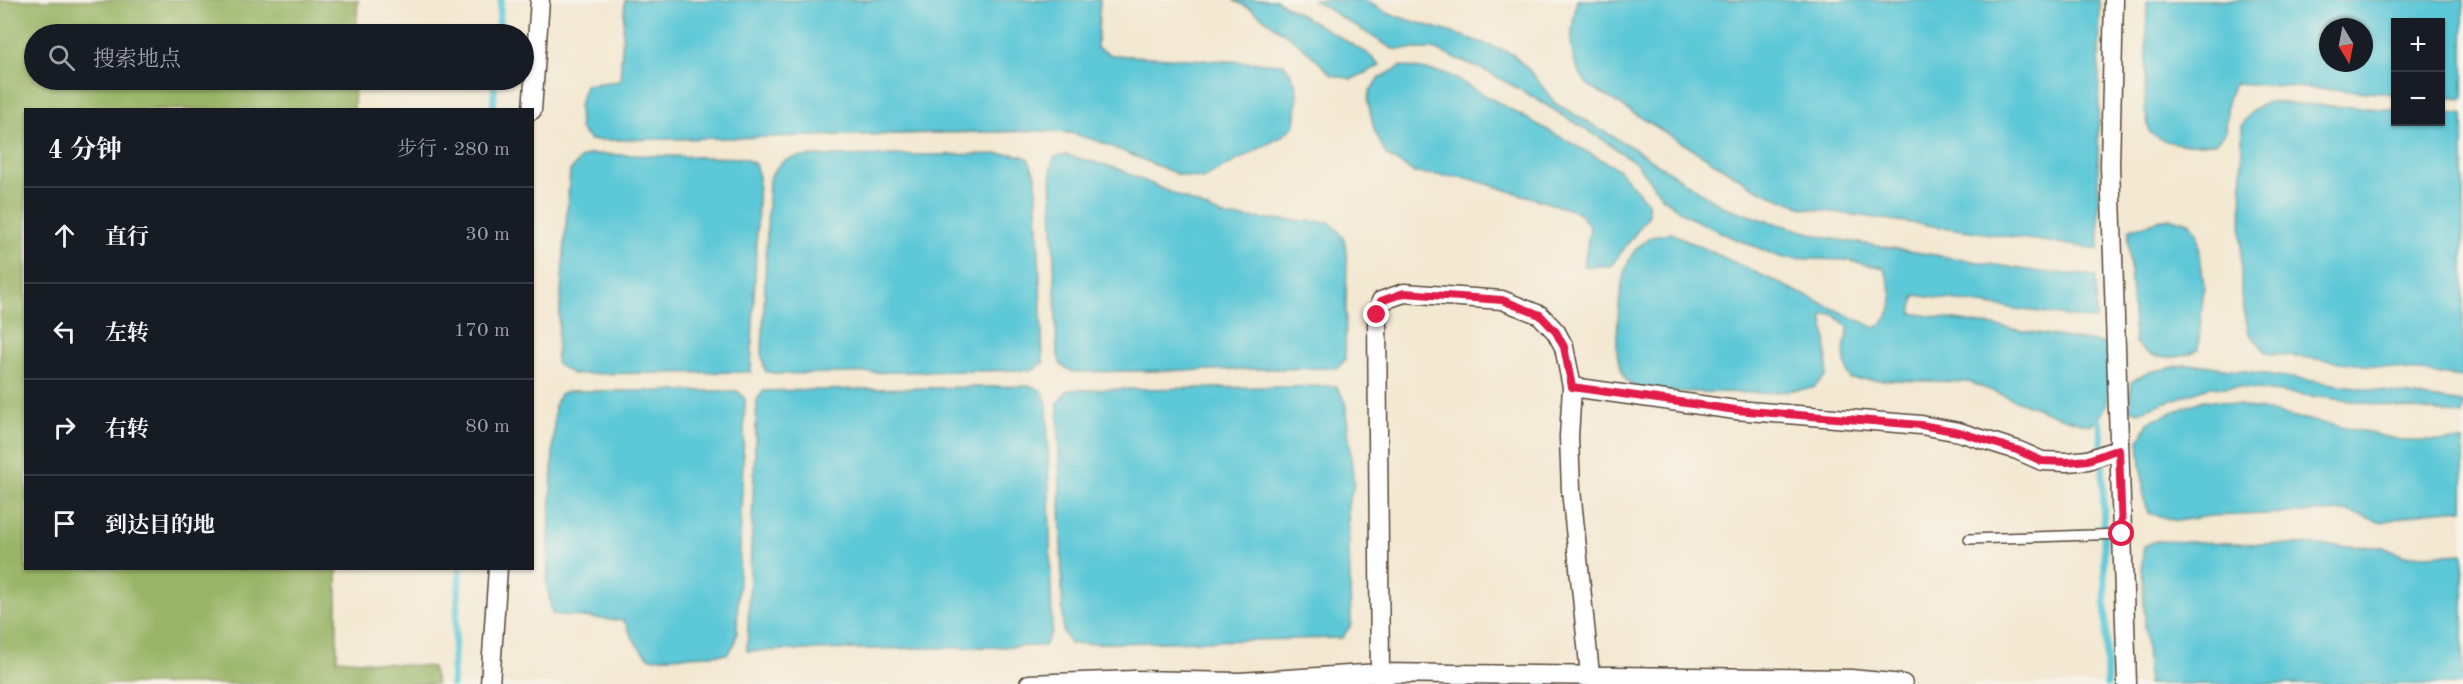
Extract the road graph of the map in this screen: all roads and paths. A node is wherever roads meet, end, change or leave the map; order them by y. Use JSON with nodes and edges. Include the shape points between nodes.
{"nodes":[{"id":1,"x":540,"y":0,"type":"edge"},
{"id":2,"x":2114,"y":0,"type":"edge"},
{"id":3,"x":534,"y":82,"type":"edge"},
{"id":4,"x":533,"y":90,"type":"edge"},
{"id":5,"x":532,"y":108,"type":"edge"},
{"id":6,"x":1572,"y":387,"type":"junction"},
{"id":7,"x":2119,"y":449,"type":"junction"},
{"id":8,"x":2122,"y":534,"type":"junction"},
{"id":9,"x":1969,"y":539,"type":"dead end"},
{"id":10,"x":498,"y":570,"type":"edge"},
{"id":11,"x":1382,"y":679,"type":"edge"},
{"id":12,"x":1590,"y":680,"type":"edge"},
{"id":13,"x":490,"y":684,"type":"edge"},
{"id":14,"x":1029,"y":684,"type":"edge"},
{"id":15,"x":1903,"y":684,"type":"edge"},
{"id":16,"x":2127,"y":684,"type":"edge"}],
"edges":[{"from":1,"to":3,"type":"street"},
{"from":2,"to":7,"type":"street","via":[[2110,165]]},
{"from":4,"to":5,"type":"street"},
{"from":6,"to":7,"type":"street","via":[[1736,410],[1921,425],[1959,432],[2042,461],[2088,460]]},
{"from":6,"to":11,"type":"street","via":[[1564,347],[1540,315],[1502,300],[1404,293],[1381,301],[1377,315]]},
{"from":6,"to":12,"type":"street","via":[[1571,490]]},
{"from":7,"to":8,"type":"street"},
{"from":8,"to":9,"type":"lane"},
{"from":8,"to":16,"type":"street"},
{"from":10,"to":13,"type":"street"},
{"from":11,"to":12,"type":"street"},
{"from":11,"to":14,"type":"street"},
{"from":12,"to":15,"type":"street","via":[[1851,679]]}]}
